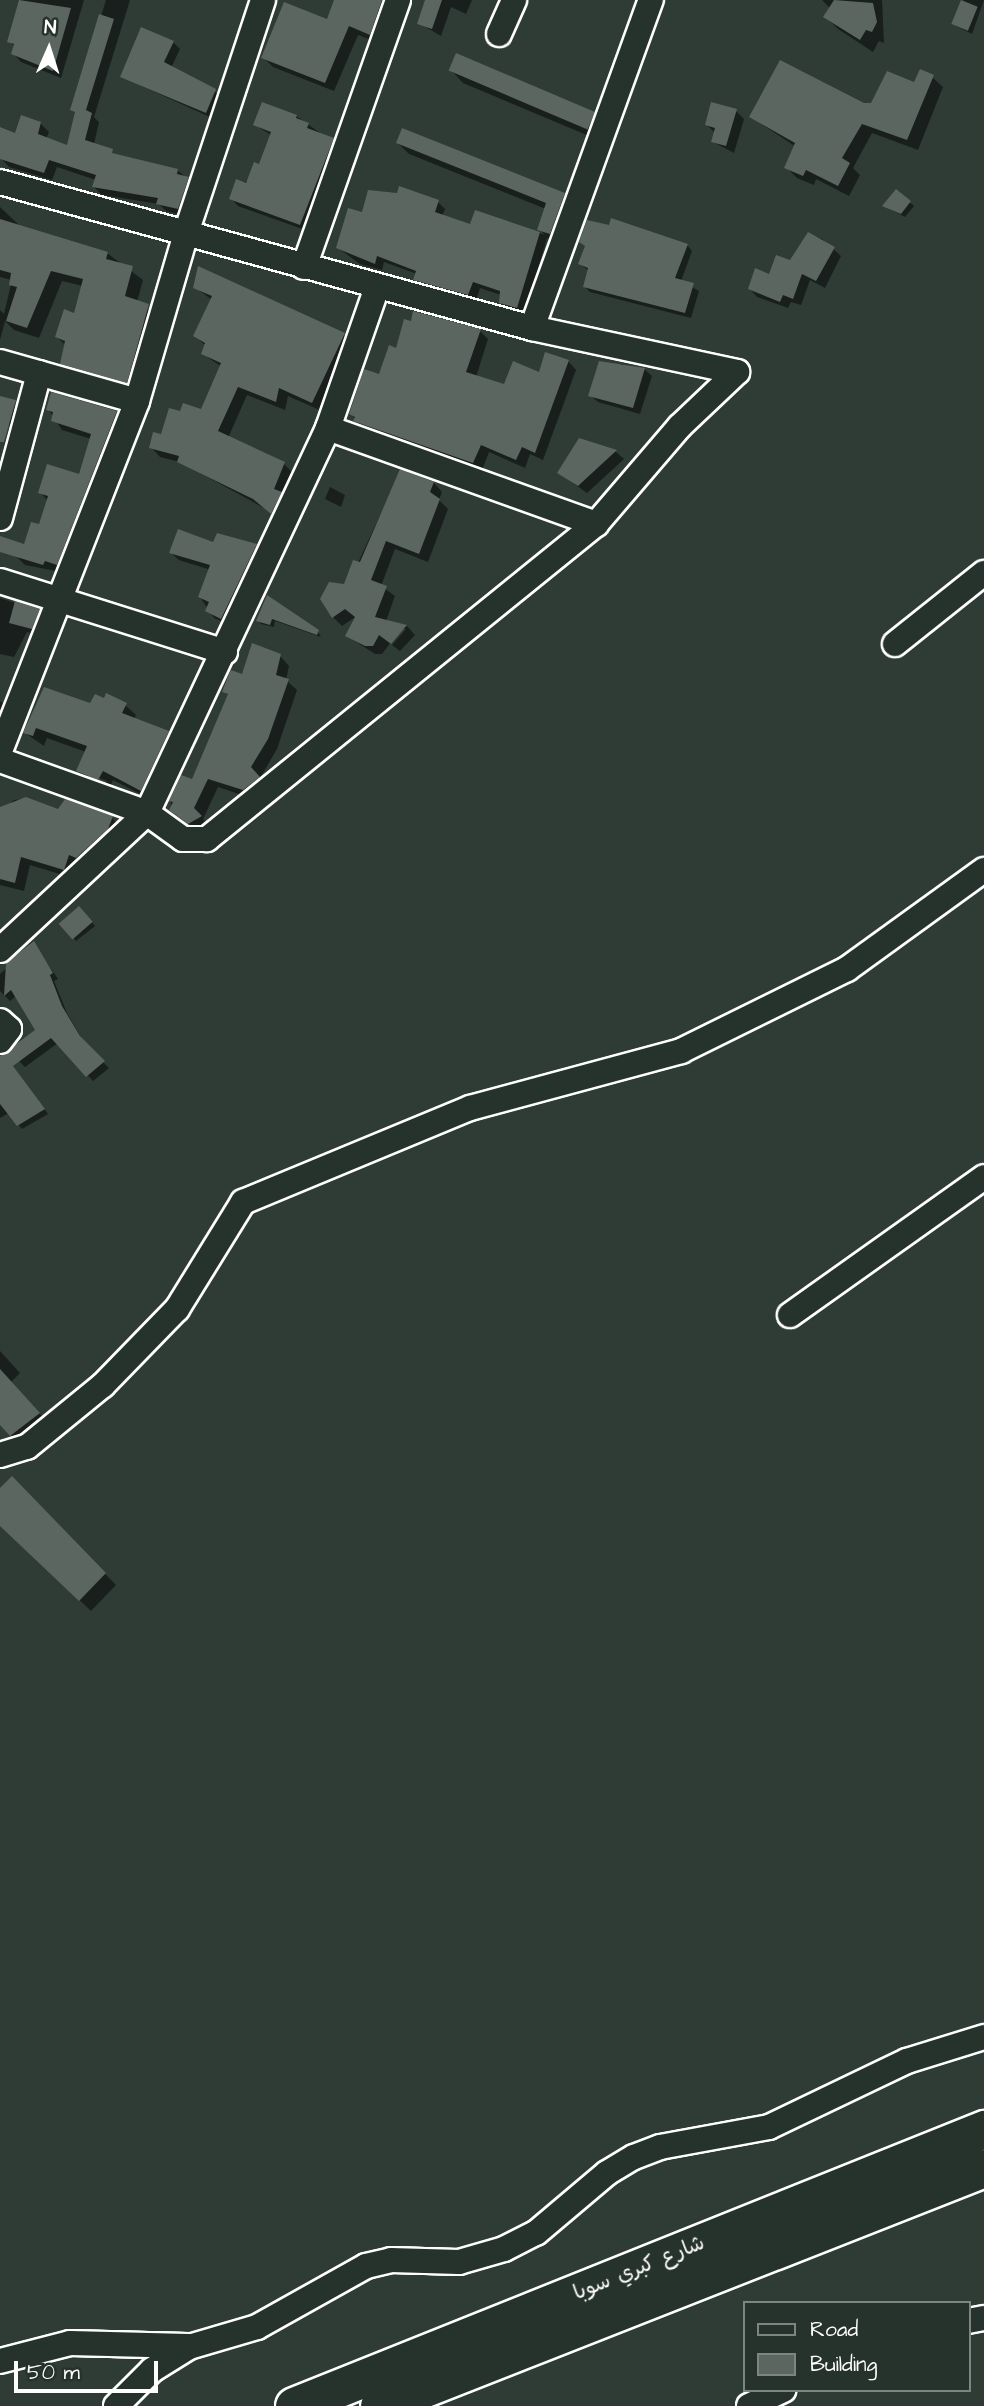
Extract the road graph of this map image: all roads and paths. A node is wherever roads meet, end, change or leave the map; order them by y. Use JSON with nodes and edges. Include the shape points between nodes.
{"nodes":[{"id":1,"x":263,"y":0,"type":"edge"},
{"id":2,"x":398,"y":0,"type":"edge"},
{"id":3,"x":514,"y":0,"type":"edge"},
{"id":4,"x":651,"y":0,"type":"edge"},
{"id":5,"x":499,"y":34,"type":"dead end"},
{"id":6,"x":0,"y":183,"type":"edge"},
{"id":7,"x":186,"y":233,"type":"junction"},
{"id":8,"x":304,"y":267,"type":"junction"},
{"id":9,"x":377,"y":287,"type":"junction"},
{"id":10,"x":532,"y":328,"type":"junction"},
{"id":11,"x":0,"y":362,"type":"edge"},
{"id":12,"x":39,"y":373,"type":"junction"},
{"id":13,"x":137,"y":401,"type":"junction"},
{"id":14,"x":328,"y":428,"type":"junction"},
{"id":15,"x":0,"y":518,"type":"edge"},
{"id":16,"x":596,"y":524,"type":"junction"},
{"id":17,"x":984,"y":573,"type":"edge"},
{"id":18,"x":0,"y":581,"type":"edge"},
{"id":19,"x":57,"y":598,"type":"junction"},
{"id":20,"x":895,"y":644,"type":"dead end"},
{"id":21,"x":225,"y":652,"type":"junction"},
{"id":22,"x":0,"y":751,"type":"edge"},
{"id":23,"x":0,"y":760,"type":"edge"},
{"id":24,"x":147,"y":813,"type":"junction"},
{"id":25,"x":984,"y":870,"type":"edge"},
{"id":26,"x":0,"y":950,"type":"edge"},
{"id":27,"x":0,"y":1021,"type":"edge"},
{"id":28,"x":0,"y":1041,"type":"edge"},
{"id":29,"x":984,"y":1177,"type":"edge"},
{"id":30,"x":790,"y":1315,"type":"dead end"},
{"id":31,"x":0,"y":1455,"type":"edge"},
{"id":32,"x":984,"y":2037,"type":"edge"},
{"id":33,"x":984,"y":2129,"type":"edge"},
{"id":34,"x":984,"y":2168,"type":"edge"},
{"id":35,"x":189,"y":2347,"type":"junction"},
{"id":36,"x":0,"y":2361,"type":"edge"},
{"id":37,"x":780,"y":2392,"type":"edge"},
{"id":38,"x":116,"y":2406,"type":"edge"},
{"id":39,"x":294,"y":2406,"type":"edge"},
{"id":40,"x":379,"y":2406,"type":"edge"},
{"id":41,"x":749,"y":2406,"type":"edge"}],
"edges":[{"from":1,"to":7,"type":"street"},
{"from":2,"to":8,"type":"street"},
{"from":3,"to":5,"type":"street"},
{"from":4,"to":10,"type":"street"},
{"from":6,"to":7,"type":"street"},
{"from":7,"to":8,"type":"street"},
{"from":7,"to":13,"type":"street"},
{"from":8,"to":9,"type":"street"},
{"from":9,"to":10,"type":"street"},
{"from":9,"to":14,"type":"street"},
{"from":10,"to":16,"type":"street","via":[[736,369],[737,375],[680,426]]},
{"from":11,"to":12,"type":"street"},
{"from":12,"to":13,"type":"street"},
{"from":12,"to":15,"type":"street"},
{"from":13,"to":19,"type":"street"},
{"from":14,"to":16,"type":"street"},
{"from":14,"to":21,"type":"street"},
{"from":16,"to":24,"type":"street","via":[[207,839],[183,839]]},
{"from":17,"to":20,"type":"street"},
{"from":18,"to":19,"type":"street"},
{"from":19,"to":21,"type":"street"},
{"from":19,"to":22,"type":"street"},
{"from":21,"to":24,"type":"street"},
{"from":23,"to":24,"type":"street"},
{"from":24,"to":26,"type":"street"},
{"from":25,"to":31,"type":"street","via":[[847,969],[681,1051],[470,1108],[243,1202],[177,1310],[103,1385],[27,1447]]},
{"from":27,"to":28,"type":"street","via":[[9,1029]]},
{"from":29,"to":30,"type":"street"},
{"from":32,"to":35,"type":"street","via":[[907,2061],[769,2127],[660,2147],[634,2157],[607,2173],[536,2233],[504,2249],[459,2262],[391,2260],[366,2266],[257,2328]]},
{"from":33,"to":39,"type":"highway","name":"شارع كبري سوبا"},
{"from":34,"to":40,"type":"highway","name":"شارع كبري سوبا"},
{"from":35,"to":36,"type":"street","via":[[71,2343]]},
{"from":35,"to":38,"type":"street","via":[[152,2370]]},
{"from":37,"to":41,"type":"street"}]}
